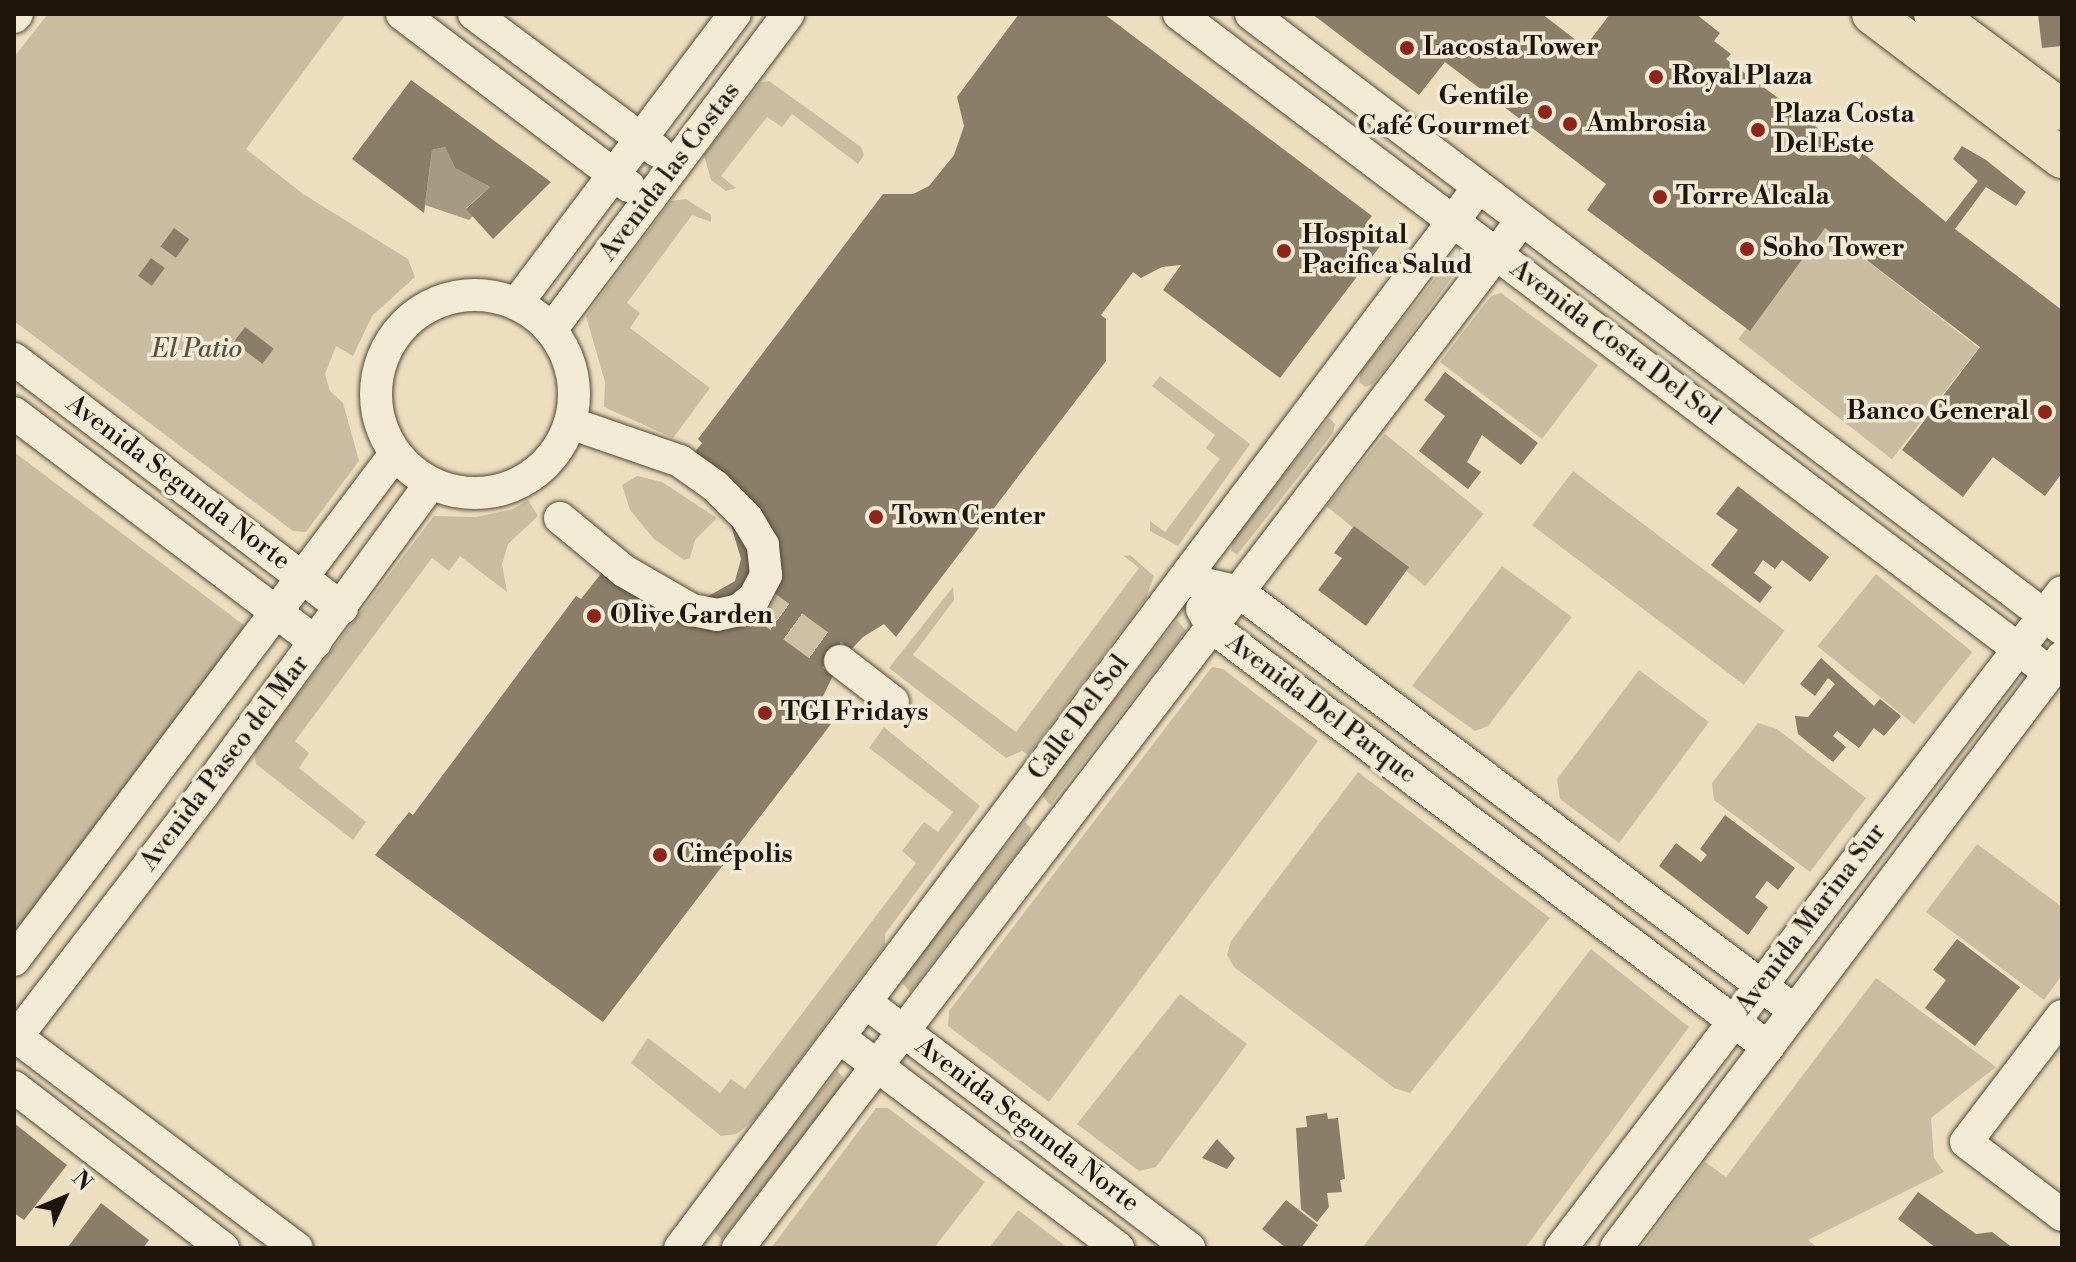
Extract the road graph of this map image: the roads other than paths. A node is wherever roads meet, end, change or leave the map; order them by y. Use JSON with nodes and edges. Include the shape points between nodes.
{"nodes":[{"id":1,"x":402,"y":14,"type":"edge"},
{"id":2,"x":474,"y":14,"type":"edge"},
{"id":3,"x":735,"y":14,"type":"edge"},
{"id":4,"x":788,"y":14,"type":"edge"},
{"id":5,"x":1179,"y":14,"type":"edge"},
{"id":6,"x":1251,"y":14,"type":"edge"},
{"id":7,"x":1872,"y":14,"type":"edge"},
{"id":8,"x":1934,"y":14,"type":"edge"},
{"id":9,"x":2044,"y":112,"type":"edge"},
{"id":10,"x":640,"y":140,"type":"junction"},
{"id":11,"x":2062,"y":158,"type":"edge"},
{"id":12,"x":676,"y":165,"type":"junction"},
{"id":13,"x":614,"y":174,"type":"junction"},
{"id":14,"x":1478,"y":188,"type":"junction"},
{"id":15,"x":649,"y":201,"type":"junction"},
{"id":16,"x":1522,"y":220,"type":"junction"},
{"id":17,"x":1453,"y":221,"type":"junction"},
{"id":18,"x":1496,"y":254,"type":"junction"},
{"id":19,"x":517,"y":303,"type":"junction"},
{"id":20,"x":551,"y":330,"type":"junction"},
{"id":21,"x":14,"y":359,"type":"edge"},
{"id":22,"x":1322,"y":395,"type":"junction"},
{"id":23,"x":14,"y":413,"type":"edge"},
{"id":24,"x":570,"y":423,"type":"junction"},
{"id":25,"x":1365,"y":426,"type":"junction"},
{"id":26,"x":395,"y":454,"type":"junction"},
{"id":27,"x":431,"y":483,"type":"junction"},
{"id":28,"x":1885,"y":495,"type":"junction"},
{"id":29,"x":560,"y":518,"type":"dead end"},
{"id":30,"x":1860,"y":529,"type":"junction"},
{"id":31,"x":304,"y":577,"type":"junction"},
{"id":32,"x":1184,"y":579,"type":"junction"},
{"id":33,"x":1239,"y":592,"type":"junction"},
{"id":34,"x":342,"y":608,"type":"junction"},
{"id":35,"x":277,"y":612,"type":"junction"},
{"id":36,"x":2056,"y":612,"type":"edge"},
{"id":37,"x":1212,"y":627,"type":"junction"},
{"id":38,"x":316,"y":642,"type":"junction"},
{"id":39,"x":2019,"y":649,"type":"junction"},
{"id":40,"x":840,"y":661,"type":"tunnel mouth"},
{"id":41,"x":2056,"y":665,"type":"edge"},
{"id":42,"x":893,"y":702,"type":"dead end"},
{"id":43,"x":122,"y":818,"type":"junction"},
{"id":44,"x":163,"y":848,"type":"junction"},
{"id":45,"x":14,"y":960,"type":"edge"},
{"id":46,"x":1760,"y":985,"type":"junction"},
{"id":47,"x":865,"y":1002,"type":"junction"},
{"id":48,"x":1795,"y":1011,"type":"junction"},
{"id":49,"x":2062,"y":1016,"type":"edge"},
{"id":50,"x":1733,"y":1021,"type":"junction"},
{"id":51,"x":903,"y":1032,"type":"junction"},
{"id":52,"x":15,"y":1037,"type":"edge"},
{"id":53,"x":839,"y":1037,"type":"junction"},
{"id":54,"x":1768,"y":1047,"type":"junction"},
{"id":55,"x":877,"y":1066,"type":"junction"},
{"id":56,"x":14,"y":1087,"type":"edge"},
{"id":57,"x":2062,"y":1215,"type":"edge"},
{"id":58,"x":691,"y":1244,"type":"edge"},
{"id":59,"x":223,"y":1248,"type":"edge"},
{"id":60,"x":297,"y":1248,"type":"edge"},
{"id":61,"x":738,"y":1248,"type":"edge"},
{"id":62,"x":1118,"y":1248,"type":"edge"},
{"id":63,"x":1189,"y":1248,"type":"edge"},
{"id":64,"x":1561,"y":1248,"type":"edge"},
{"id":65,"x":1616,"y":1248,"type":"edge"}],
"edges":[{"from":1,"to":13,"type":"street"},
{"from":2,"to":10,"type":"street"},
{"from":3,"to":10,"type":"street","name":"Avenida las Costas"},
{"from":4,"to":12,"type":"street","name":"Avenida las Costas"},
{"from":5,"to":17,"type":"street","name":"Avenida Costa Del Sol"},
{"from":6,"to":14,"type":"street","name":"Avenida Costa Del Sol"},
{"from":7,"to":9,"type":"main road"},
{"from":8,"to":9,"type":"main road"},
{"from":9,"to":11,"type":"main road"},
{"from":10,"to":12,"type":"street"},
{"from":10,"to":13,"type":"street","name":"Avenida las Costas"},
{"from":12,"to":15,"type":"street","name":"Avenida las Costas"},
{"from":13,"to":15,"type":"street"},
{"from":13,"to":19,"type":"street","name":"Avenida las Costas"},
{"from":14,"to":16,"type":"street","name":"Avenida Costa Del Sol"},
{"from":14,"to":17,"type":"street","name":"Calle Del Sol"},
{"from":15,"to":20,"type":"street","name":"Avenida las Costas"},
{"from":16,"to":18,"type":"street","name":"Calle Del Sol"},
{"from":16,"to":28,"type":"street","name":"Avenida Costa Del Sol"},
{"from":17,"to":18,"type":"street","name":"Avenida Costa Del Sol"},
{"from":17,"to":22,"type":"street","name":"Calle Del Sol"},
{"from":18,"to":25,"type":"street","name":"Calle Del Sol"},
{"from":18,"to":30,"type":"street","name":"Avenida Costa Del Sol"},
{"from":19,"to":20,"type":"street"},
{"from":19,"to":26,"type":"street","via":[[485,295],[452,296],[421,309],[396,331],[380,360],[375,392],[380,425]]},
{"from":20,"to":24,"type":"street","via":[[567,357],[574,390]]},
{"from":21,"to":31,"type":"street","name":"Avenida Segunda Norte"},
{"from":22,"to":25,"type":"street"},
{"from":22,"to":32,"type":"street","name":"Calle Del Sol"},
{"from":23,"to":35,"type":"street","name":"Avenida Segunda Norte"},
{"from":24,"to":27,"type":"street","via":[[546,464],[527,479],[496,491],[474,492]]},
{"from":24,"to":29,"type":"street","via":[[680,461],[715,486],[747,518],[763,545],[766,575],[754,598],[739,610],[717,615],[692,610],[624,571]]},
{"from":25,"to":33,"type":"street","name":"Calle Del Sol"},
{"from":26,"to":27,"type":"street"},
{"from":26,"to":31,"type":"street","name":"Avenida Paseo del Mar"},
{"from":27,"to":34,"type":"street","name":"Avenida Paseo del Mar"},
{"from":28,"to":30,"type":"street"},
{"from":28,"to":36,"type":"street","name":"Avenida Costa Del Sol"},
{"from":30,"to":39,"type":"street","name":"Avenida Costa Del Sol"},
{"from":31,"to":34,"type":"street","name":"Avenida Segunda Norte"},
{"from":31,"to":35,"type":"street","name":"Avenida Paseo del Mar"},
{"from":32,"to":33,"type":"street","name":"Avenida Del Parque"},
{"from":32,"to":37,"type":"street","name":"Avenida Del Parque"},
{"from":32,"to":47,"type":"street","name":"Calle Del Sol"},
{"from":33,"to":37,"type":"street","name":"Calle Del Sol"},
{"from":33,"to":46,"type":"street","name":"Avenida Del Parque"},
{"from":34,"to":38,"type":"street","name":"Avenida Paseo del Mar"},
{"from":35,"to":38,"type":"street","name":"Avenida Segunda Norte"},
{"from":35,"to":43,"type":"street","name":"Avenida Paseo del Mar"},
{"from":36,"to":39,"type":"street","name":"Avenida Marina Sur"},
{"from":37,"to":50,"type":"street","name":"Avenida Del Parque"},
{"from":37,"to":51,"type":"street","name":"Calle Del Sol"},
{"from":38,"to":44,"type":"street","name":"Avenida Paseo del Mar"},
{"from":39,"to":41,"type":"street","name":"Avenida Costa Del Sol"},
{"from":39,"to":46,"type":"street","name":"Avenida Marina Sur"},
{"from":40,"to":42,"type":"street"},
{"from":41,"to":48,"type":"street","name":"Avenida Marina Sur"},
{"from":43,"to":44,"type":"street"},
{"from":43,"to":45,"type":"street","name":"Avenida Paseo del Mar"},
{"from":44,"to":52,"type":"street","name":"Avenida Paseo del Mar"},
{"from":46,"to":48,"type":"street","name":"Avenida Del Parque"},
{"from":46,"to":50,"type":"street","name":"Avenida Marina Sur"},
{"from":47,"to":51,"type":"street","name":"Avenida Segunda Norte"},
{"from":47,"to":53,"type":"street","name":"Calle Del Sol"},
{"from":48,"to":54,"type":"street","name":"Avenida Marina Sur"},
{"from":49,"to":57,"type":"street","via":[[1966,1142]]},
{"from":50,"to":54,"type":"street","name":"Avenida Del Parque"},
{"from":50,"to":64,"type":"street","name":"Avenida Marina Sur"},
{"from":51,"to":55,"type":"street","name":"Calle Del Sol"},
{"from":51,"to":63,"type":"street","name":"Avenida Segunda Norte"},
{"from":52,"to":60,"type":"street"},
{"from":53,"to":55,"type":"street","name":"Avenida Segunda Norte"},
{"from":53,"to":58,"type":"street","name":"Calle Del Sol"},
{"from":54,"to":65,"type":"street","name":"Avenida Marina Sur"},
{"from":55,"to":61,"type":"street","name":"Calle Del Sol"},
{"from":55,"to":62,"type":"street","name":"Avenida Segunda Norte"},
{"from":56,"to":59,"type":"street"}]}
